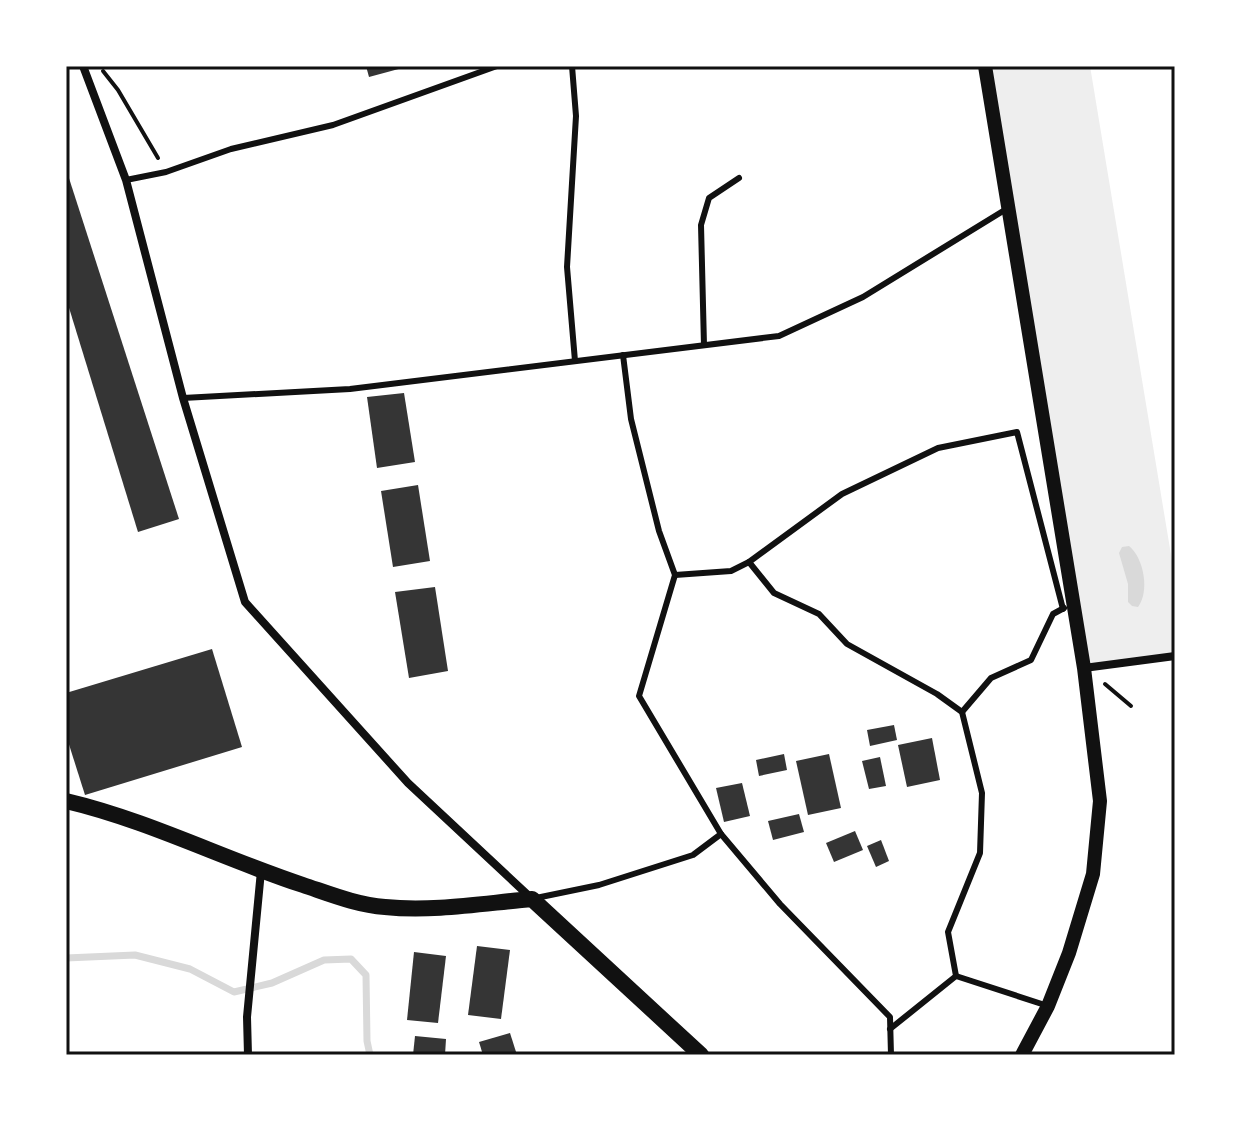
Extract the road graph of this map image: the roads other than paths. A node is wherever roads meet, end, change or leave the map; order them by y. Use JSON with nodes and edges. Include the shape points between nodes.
{"nodes":[{"id":1,"x":83,"y":66,"type":"edge"},
{"id":2,"x":497,"y":66,"type":"edge"},
{"id":3,"x":572,"y":66,"type":"edge"},
{"id":4,"x":985,"y":66,"type":"edge"},
{"id":5,"x":739,"y":178,"type":"dead end"},
{"id":6,"x":126,"y":180,"type":"junction"},
{"id":7,"x":1008,"y":208,"type":"junction"},
{"id":8,"x":704,"y":345,"type":"junction"},
{"id":9,"x":623,"y":355,"type":"junction"},
{"id":10,"x":575,"y":361,"type":"junction"},
{"id":11,"x":183,"y":398,"type":"junction"},
{"id":12,"x":749,"y":562,"type":"junction"},
{"id":13,"x":675,"y":575,"type":"junction"},
{"id":14,"x":1068,"y":606,"type":"junction"},
{"id":15,"x":1175,"y":656,"type":"edge"},
{"id":16,"x":1084,"y":668,"type":"junction"},
{"id":17,"x":962,"y":712,"type":"junction"},
{"id":18,"x":66,"y":801,"type":"edge"},
{"id":19,"x":721,"y":834,"type":"junction"},
{"id":20,"x":261,"y":871,"type":"junction"},
{"id":21,"x":532,"y":899,"type":"junction"},
{"id":22,"x":956,"y":976,"type":"junction"},
{"id":23,"x":1048,"y":1006,"type":"junction"},
{"id":24,"x":890,"y":1029,"type":"junction"},
{"id":25,"x":248,"y":1055,"type":"edge"},
{"id":26,"x":701,"y":1055,"type":"edge"},
{"id":27,"x":891,"y":1055,"type":"edge"},
{"id":28,"x":1022,"y":1055,"type":"edge"}],
"edges":[{"from":1,"to":6,"type":"street"},
{"from":2,"to":6,"type":"lane","via":[[333,125]]},
{"from":3,"to":10,"type":"lane","via":[[576,116],[567,267]]},
{"from":4,"to":7,"type":"street"},
{"from":5,"to":8,"type":"lane","via":[[709,198],[701,225]]},
{"from":6,"to":11,"type":"street"},
{"from":7,"to":8,"type":"lane","via":[[863,297],[779,336]]},
{"from":7,"to":14,"type":"street"},
{"from":8,"to":9,"type":"lane"},
{"from":9,"to":10,"type":"lane"},
{"from":9,"to":13,"type":"lane","via":[[631,419]]},
{"from":10,"to":11,"type":"lane","via":[[350,389]]},
{"from":11,"to":21,"type":"street","via":[[245,602],[408,783]]},
{"from":12,"to":13,"type":"lane","via":[[731,571]]},
{"from":12,"to":14,"type":"lane","via":[[842,494],[938,448],[1017,432]]},
{"from":12,"to":17,"type":"lane","via":[[774,593],[819,614],[847,644]]},
{"from":13,"to":19,"type":"lane","via":[[639,696]]},
{"from":14,"to":16,"type":"street"},
{"from":14,"to":17,"type":"lane","via":[[1053,614],[1031,660],[991,678]]},
{"from":15,"to":16,"type":"street"},
{"from":16,"to":23,"type":"street","via":[[1100,801],[1093,874]]},
{"from":17,"to":22,"type":"lane","via":[[982,793],[980,853],[948,932]]},
{"from":18,"to":20,"type":"main road"},
{"from":19,"to":21,"type":"lane","via":[[693,855],[599,885]]},
{"from":19,"to":24,"type":"lane","via":[[780,904],[890,1017]]},
{"from":20,"to":21,"type":"main road","via":[[387,908]]},
{"from":20,"to":25,"type":"street"},
{"from":21,"to":26,"type":"main road"},
{"from":22,"to":23,"type":"lane"},
{"from":22,"to":24,"type":"lane"},
{"from":23,"to":28,"type":"street"},
{"from":24,"to":27,"type":"lane"}]}
